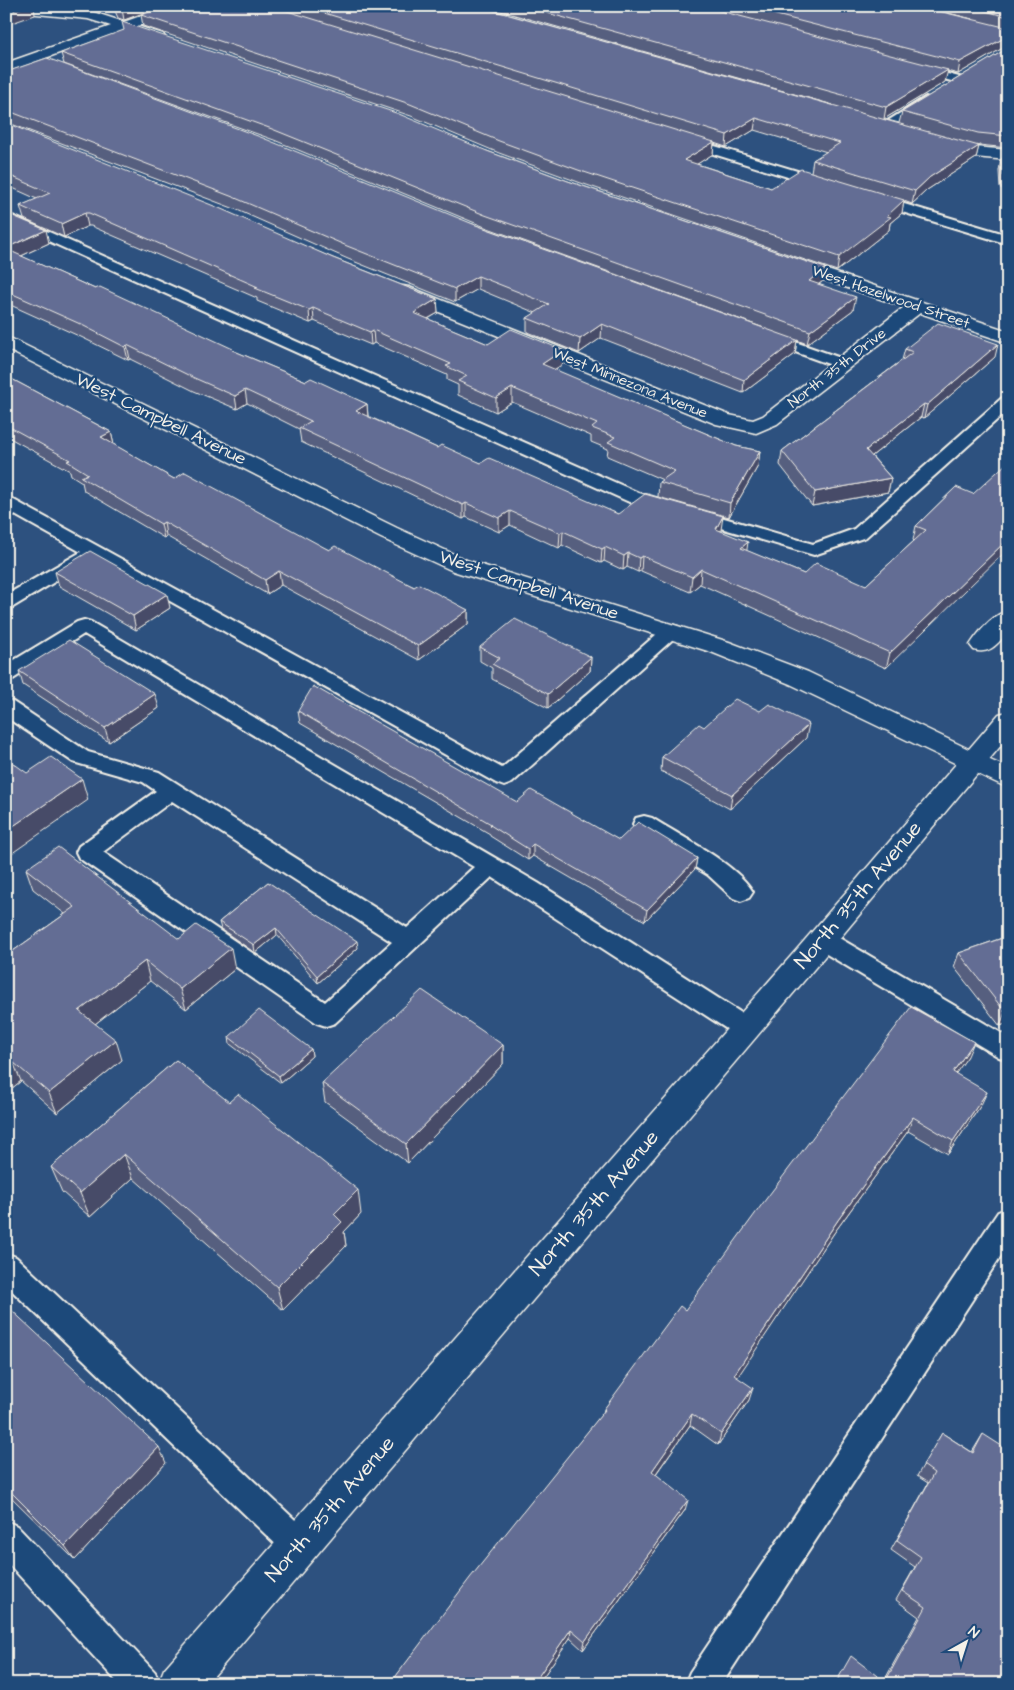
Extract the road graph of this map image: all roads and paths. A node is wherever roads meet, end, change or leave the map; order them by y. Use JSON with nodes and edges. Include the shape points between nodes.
{"nodes":[{"id":1,"x":181,"y":6,"type":"edge"},
{"id":2,"x":6,"y":7,"type":"edge"},
{"id":3,"x":124,"y":26,"type":"junction"},
{"id":4,"x":174,"y":42,"type":"edge"},
{"id":5,"x":34,"y":58,"type":"junction"},
{"id":6,"x":903,"y":65,"type":"edge"},
{"id":7,"x":57,"y":67,"type":"edge"},
{"id":8,"x":6,"y":68,"type":"edge"},
{"id":9,"x":879,"y":126,"type":"joint"},
{"id":10,"x":902,"y":132,"type":"edge"},
{"id":11,"x":676,"y":138,"type":"edge"},
{"id":12,"x":929,"y":140,"type":"edge"},
{"id":13,"x":1008,"y":155,"type":"edge"},
{"id":14,"x":837,"y":187,"type":"edge"},
{"id":15,"x":866,"y":196,"type":"edge"},
{"id":16,"x":6,"y":218,"type":"edge"},
{"id":17,"x":1008,"y":240,"type":"edge"},
{"id":18,"x":778,"y":258,"type":"edge"},
{"id":19,"x":386,"y":284,"type":"edge"},
{"id":20,"x":917,"y":306,"type":"junction"},
{"id":21,"x":751,"y":331,"type":"edge"},
{"id":22,"x":1008,"y":336,"type":"edge"},
{"id":23,"x":6,"y":342,"type":"edge"},
{"id":24,"x":844,"y":364,"type":"junction"},
{"id":25,"x":1008,"y":402,"type":"edge"},
{"id":26,"x":756,"y":427,"type":"joint"},
{"id":27,"x":6,"y":503,"type":"edge"},
{"id":28,"x":92,"y":551,"type":"junction"},
{"id":29,"x":6,"y":603,"type":"edge"},
{"id":30,"x":1008,"y":618,"type":"edge"},
{"id":31,"x":672,"y":631,"type":"junction"},
{"id":32,"x":982,"y":645,"type":"dead end"},
{"id":33,"x":6,"y":674,"type":"edge"},
{"id":34,"x":6,"y":707,"type":"edge"},
{"id":35,"x":1008,"y":720,"type":"edge"},
{"id":36,"x":972,"y":761,"type":"junction"},
{"id":37,"x":1008,"y":779,"type":"edge"},
{"id":38,"x":172,"y":790,"type":"junction"},
{"id":39,"x":644,"y":824,"type":"edge"},
{"id":40,"x":490,"y":866,"type":"junction"},
{"id":41,"x":741,"y":892,"type":"dead end"},
{"id":42,"x":821,"y":939,"type":"junction"},
{"id":43,"x":409,"y":941,"type":"junction"},
{"id":44,"x":745,"y":1028,"type":"junction"},
{"id":45,"x":1008,"y":1050,"type":"edge"},
{"id":46,"x":1008,"y":1220,"type":"edge"},
{"id":47,"x":6,"y":1266,"type":"edge"},
{"id":48,"x":6,"y":1537,"type":"edge"},
{"id":49,"x":299,"y":1545,"type":"junction"},
{"id":50,"x":142,"y":1684,"type":"edge"},
{"id":51,"x":179,"y":1684,"type":"edge"},
{"id":52,"x":702,"y":1684,"type":"edge"}],
"edges":[{"from":1,"to":3,"type":"street"},
{"from":2,"to":3,"type":"street","via":[[75,12]]},
{"from":3,"to":4,"type":"street"},
{"from":3,"to":5,"type":"street"},
{"from":5,"to":7,"type":"lane"},
{"from":5,"to":8,"type":"street"},
{"from":6,"to":9,"type":"lane","via":[[963,78]]},
{"from":9,"to":10,"type":"street"},
{"from":11,"to":14,"type":"lane"},
{"from":12,"to":13,"type":"street","via":[[974,152]]},
{"from":15,"to":17,"type":"lane"},
{"from":16,"to":25,"type":"lane","via":[[633,497],[814,550],[860,534]]},
{"from":18,"to":20,"type":"street","name":"West Hazelwood Street"},
{"from":19,"to":26,"type":"street","name":"West Minnezona Avenue","via":[[723,420]]},
{"from":20,"to":22,"type":"street","name":"West Hazelwood Street"},
{"from":20,"to":24,"type":"street","name":"North 35th Drive"},
{"from":21,"to":24,"type":"lane"},
{"from":23,"to":31,"type":"street","name":"West Campbell Avenue","via":[[461,566]]},
{"from":24,"to":26,"type":"street","name":"North 35th Drive"},
{"from":27,"to":28,"type":"lane"},
{"from":28,"to":29,"type":"lane"},
{"from":28,"to":31,"type":"lane","via":[[504,778]]},
{"from":30,"to":32,"type":"street"},
{"from":31,"to":36,"type":"street","name":"West Campbell Avenue","via":[[799,678]]},
{"from":33,"to":40,"type":"lane","via":[[84,626]]},
{"from":34,"to":38,"type":"lane","via":[[81,757],[151,777]]},
{"from":35,"to":36,"type":"street","name":"North 35th Avenue"},
{"from":36,"to":37,"type":"street","name":"West Campbell Avenue"},
{"from":36,"to":42,"type":"street","name":"North 35th Avenue"},
{"from":38,"to":43,"type":"lane"},
{"from":38,"to":43,"type":"lane","via":[[87,852],[326,1016]]},
{"from":39,"to":41,"type":"lane","via":[[716,869]]},
{"from":40,"to":43,"type":"lane"},
{"from":40,"to":44,"type":"lane"},
{"from":42,"to":44,"type":"street","name":"North 35th Avenue"},
{"from":42,"to":45,"type":"lane"},
{"from":44,"to":49,"type":"street","name":"North 35th Avenue"},
{"from":46,"to":52,"type":"lane"},
{"from":47,"to":49,"type":"lane"},
{"from":48,"to":50,"type":"lane"},
{"from":49,"to":51,"type":"street","name":"North 35th Avenue"}]}
